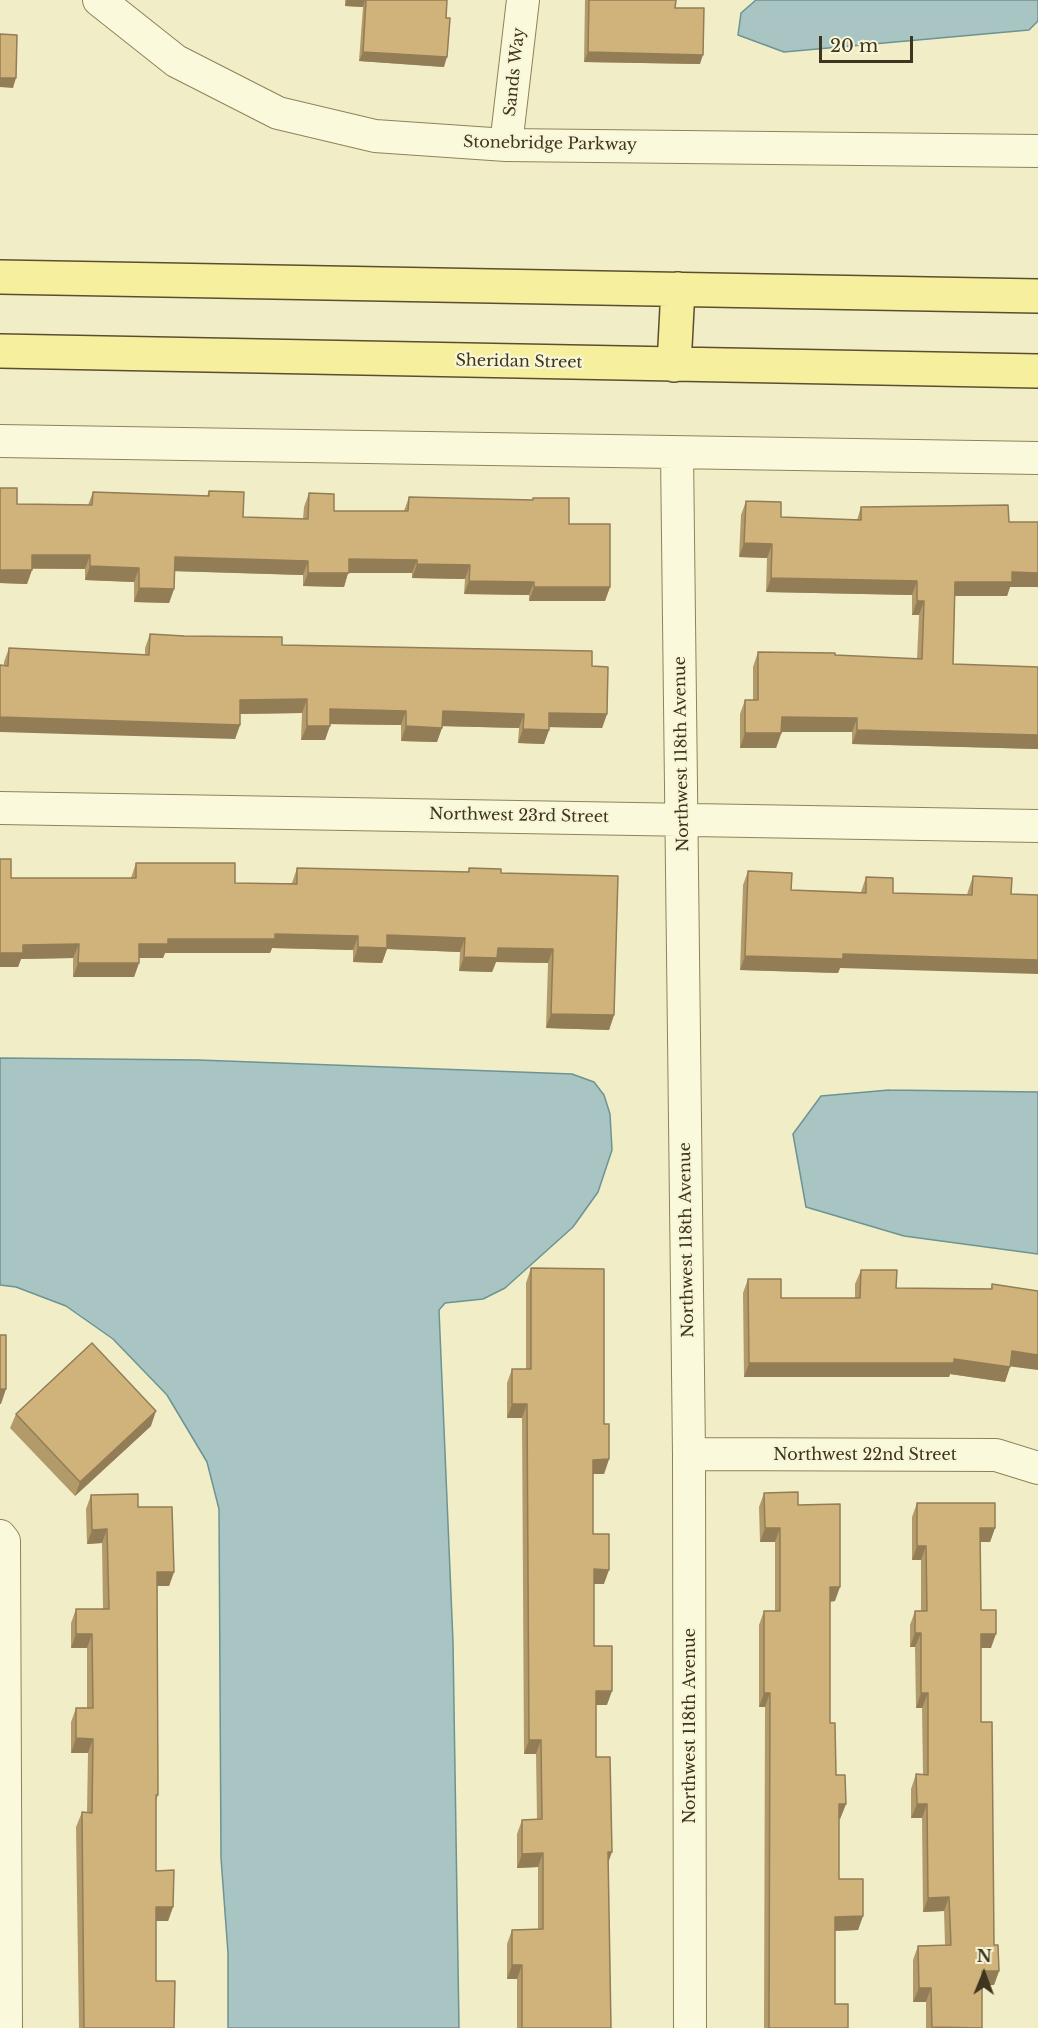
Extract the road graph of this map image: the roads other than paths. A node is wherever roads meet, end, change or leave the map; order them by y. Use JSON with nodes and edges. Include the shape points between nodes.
{"nodes":[{"id":1,"x":99,"y":0,"type":"edge"},
{"id":2,"x":523,"y":0,"type":"edge"},
{"id":3,"x":507,"y":145,"type":"junction"},
{"id":4,"x":1038,"y":151,"type":"edge"},
{"id":5,"x":0,"y":277,"type":"edge"},
{"id":6,"x":678,"y":289,"type":"junction"},
{"id":7,"x":1038,"y":296,"type":"edge"},
{"id":8,"x":0,"y":351,"type":"edge"},
{"id":9,"x":674,"y":365,"type":"junction"},
{"id":10,"x":1038,"y":371,"type":"edge"},
{"id":11,"x":0,"y":441,"type":"edge"},
{"id":12,"x":677,"y":453,"type":"junction"},
{"id":13,"x":1038,"y":458,"type":"edge"},
{"id":14,"x":0,"y":808,"type":"edge"},
{"id":15,"x":683,"y":819,"type":"junction"},
{"id":16,"x":1038,"y":826,"type":"edge"},
{"id":17,"x":689,"y":1454,"type":"junction"},
{"id":18,"x":1038,"y":1468,"type":"edge"},
{"id":19,"x":0,"y":1536,"type":"edge"},
{"id":20,"x":3,"y":1866,"type":"edge"},
{"id":21,"x":6,"y":2028,"type":"edge"},
{"id":22,"x":690,"y":2028,"type":"edge"}],
"edges":[{"from":1,"to":3,"type":"street","name":"Stonebridge Parkway","via":[[176,61],[278,113],[375,136]]},
{"from":2,"to":3,"type":"street","name":"Sands Way"},
{"from":3,"to":4,"type":"street","name":"Stonebridge Parkway"},
{"from":5,"to":6,"type":"main road"},
{"from":6,"to":7,"type":"main road"},
{"from":6,"to":9,"type":"main road"},
{"from":8,"to":9,"type":"main road","name":"Sheridan Street"},
{"from":9,"to":10,"type":"main road","name":"Sheridan Street"},
{"from":11,"to":12,"type":"street"},
{"from":12,"to":13,"type":"street"},
{"from":12,"to":15,"type":"street","name":"Northwest 118th Avenue"},
{"from":14,"to":15,"type":"street","name":"Northwest 23rd Street"},
{"from":15,"to":16,"type":"street","name":"Northwest 23rd Street"},
{"from":15,"to":17,"type":"street","name":"Northwest 118th Avenue"},
{"from":17,"to":18,"type":"street","name":"Northwest 22nd Street","via":[[996,1455]]},
{"from":17,"to":22,"type":"street","name":"Northwest 118th Avenue"},
{"from":19,"to":20,"type":"street","via":[[4,1541]]},
{"from":20,"to":21,"type":"street"}]}
